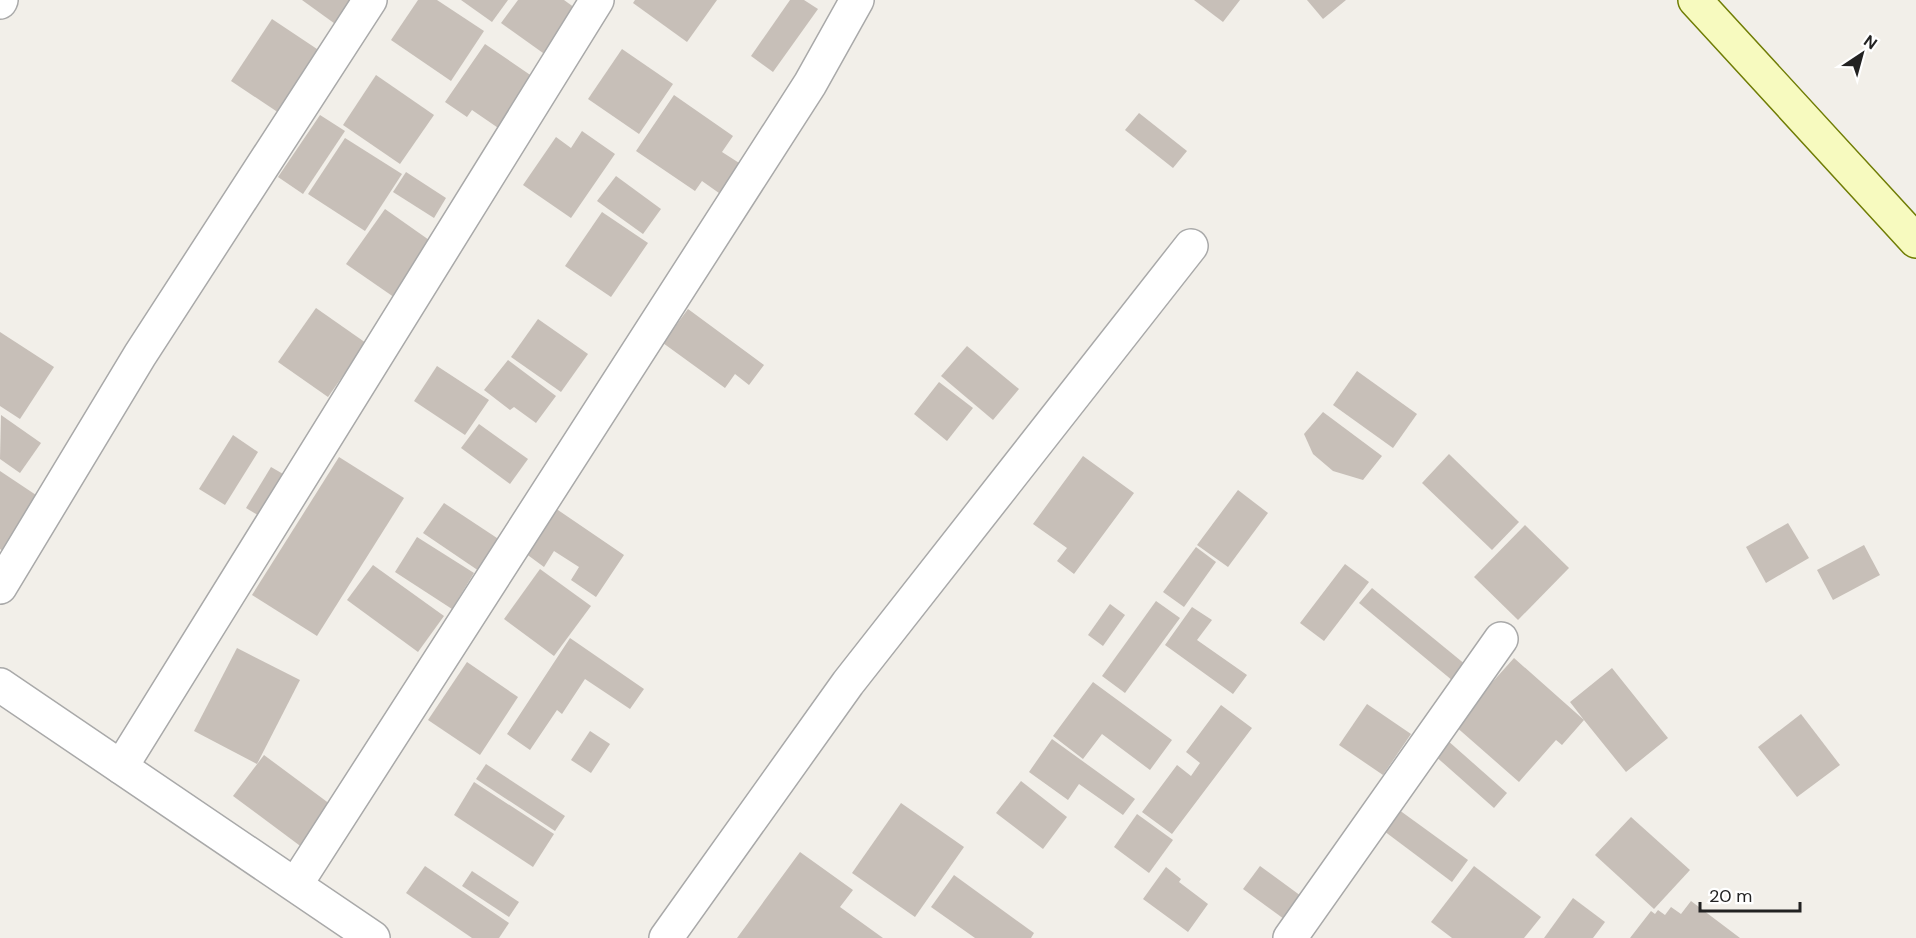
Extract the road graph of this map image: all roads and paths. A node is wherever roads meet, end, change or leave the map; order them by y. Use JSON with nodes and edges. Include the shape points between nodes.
{"nodes":[{"id":1,"x":370,"y":0,"type":"edge"},
{"id":2,"x":597,"y":0,"type":"edge"},
{"id":3,"x":857,"y":0,"type":"edge"},
{"id":4,"x":1695,"y":0,"type":"edge"},
{"id":5,"x":1916,"y":241,"type":"edge"},
{"id":6,"x":1191,"y":246,"type":"dead end"},
{"id":7,"x":0,"y":586,"type":"edge"},
{"id":8,"x":1501,"y":639,"type":"dead end"},
{"id":9,"x":0,"y":685,"type":"edge"},
{"id":10,"x":121,"y":767,"type":"junction"},
{"id":11,"x":296,"y":884,"type":"junction"},
{"id":12,"x":373,"y":938,"type":"edge"},
{"id":13,"x":666,"y":938,"type":"edge"},
{"id":14,"x":1290,"y":938,"type":"edge"}],
"edges":[{"from":1,"to":7,"type":"street","via":[[140,356]]},
{"from":2,"to":10,"type":"street"},
{"from":3,"to":11,"type":"street","via":[[810,84]]},
{"from":4,"to":5,"type":"street"},
{"from":6,"to":13,"type":"street","via":[[848,683]]},
{"from":8,"to":14,"type":"street"},
{"from":9,"to":10,"type":"street"},
{"from":10,"to":11,"type":"street"},
{"from":11,"to":12,"type":"street"}]}
